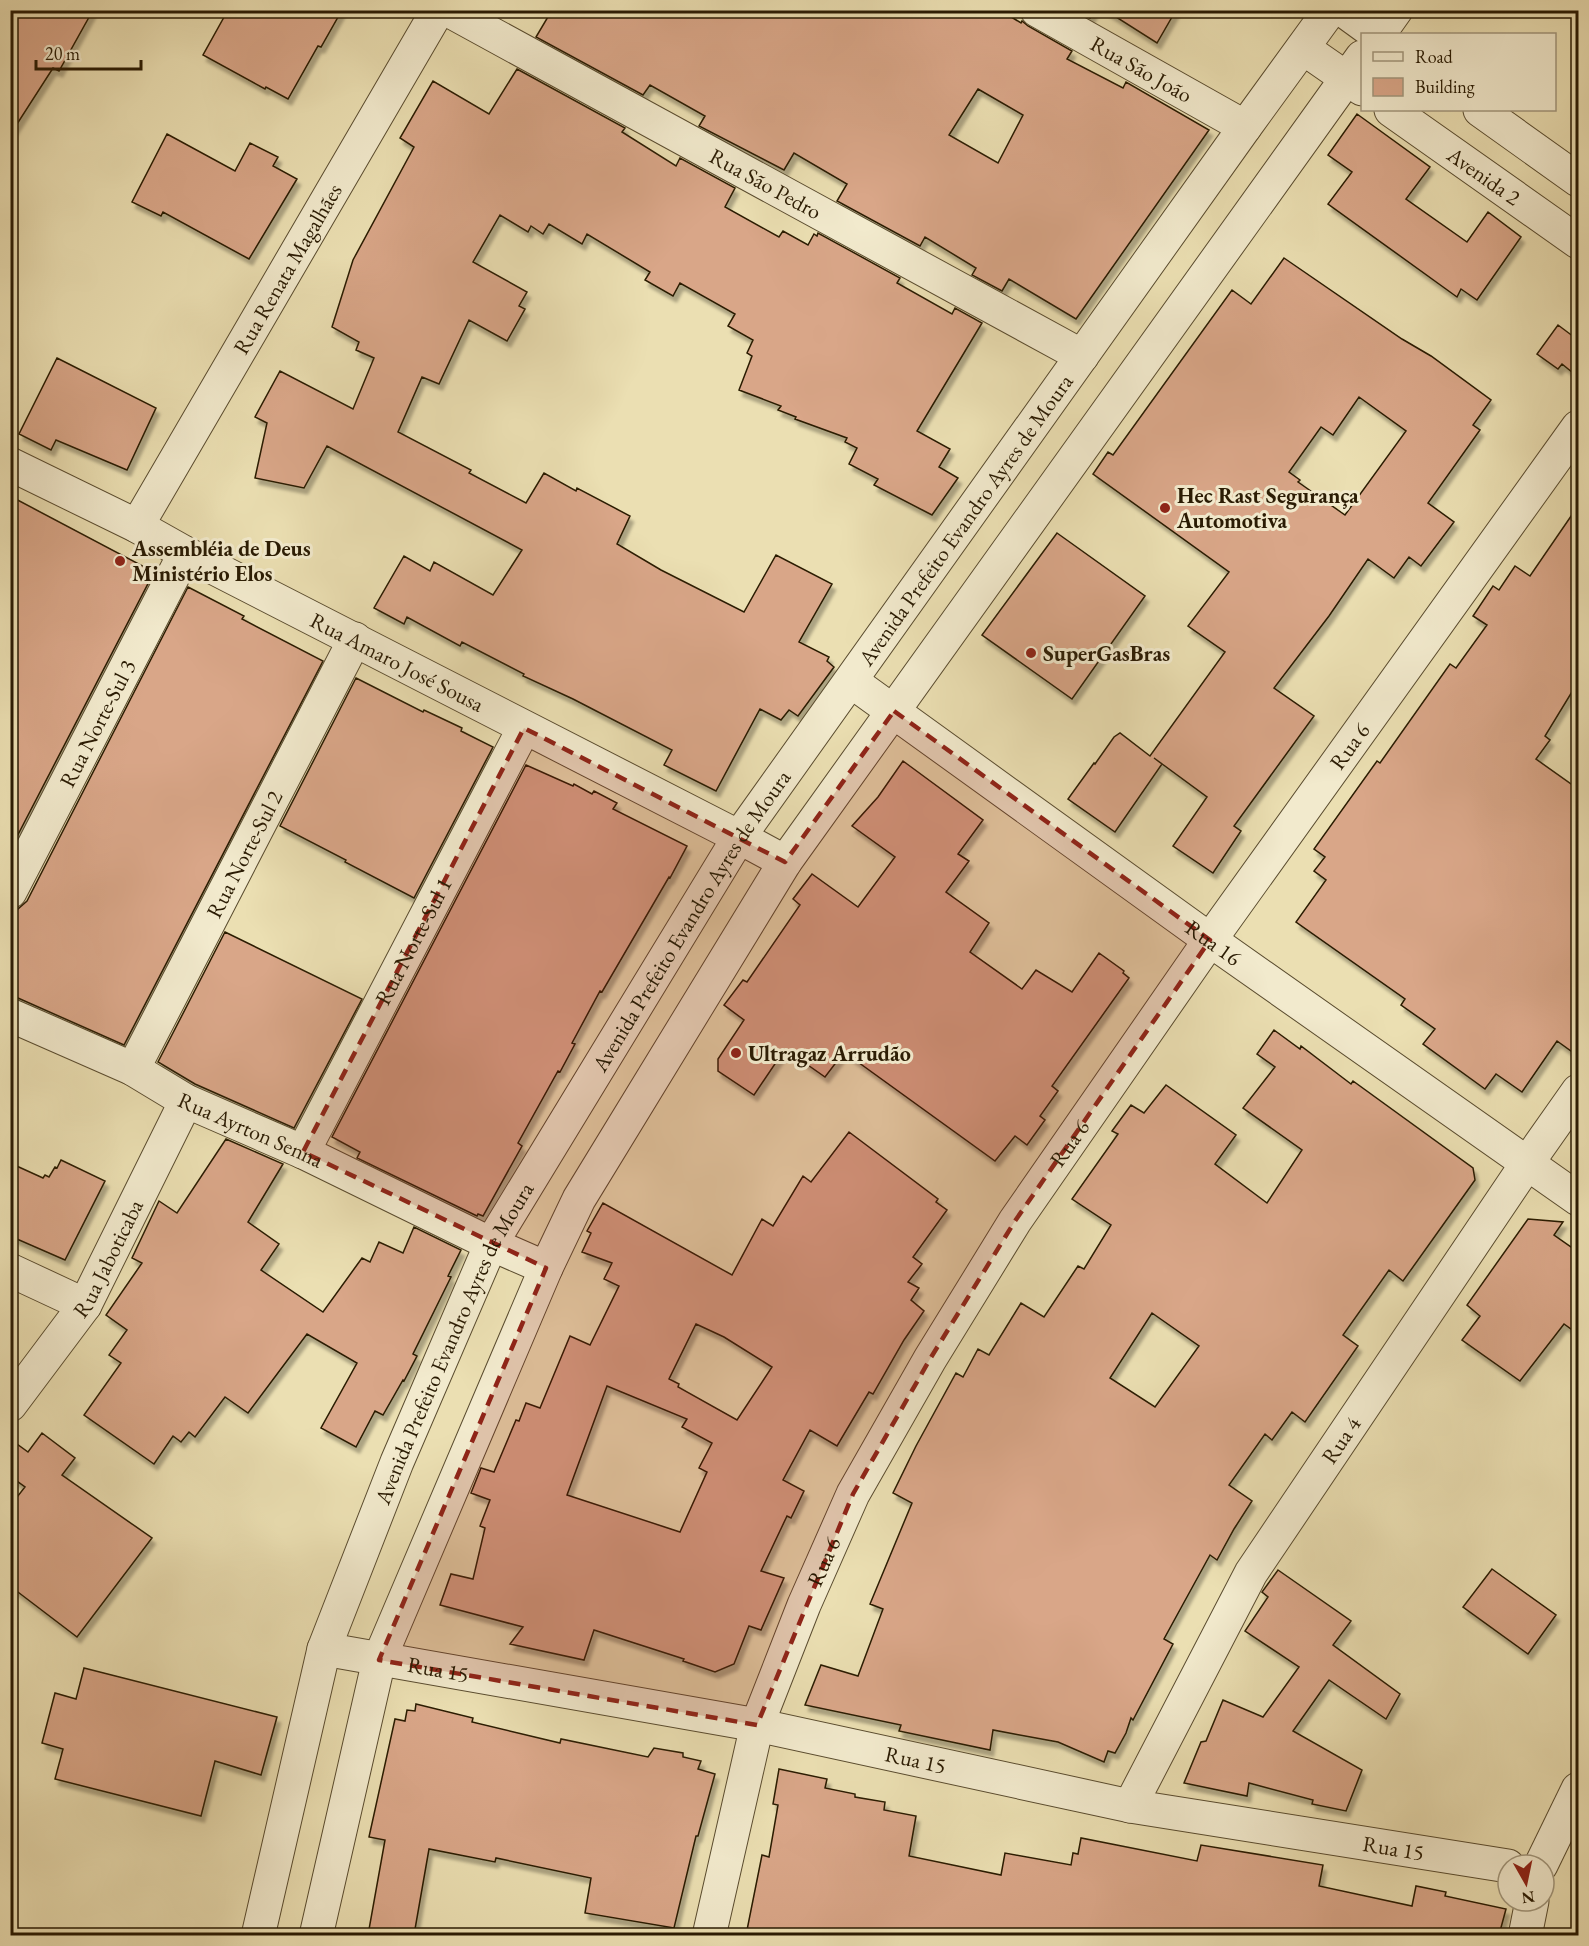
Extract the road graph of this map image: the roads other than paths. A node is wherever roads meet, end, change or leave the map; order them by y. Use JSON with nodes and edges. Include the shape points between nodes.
{"nodes":[{"id":1,"x":438,"y":10,"type":"edge"},
{"id":2,"x":448,"y":10,"type":"edge"},
{"id":3,"x":1037,"y":10,"type":"edge"},
{"id":4,"x":1330,"y":10,"type":"edge"},
{"id":5,"x":1343,"y":10,"type":"edge"},
{"id":6,"x":1396,"y":10,"type":"edge"},
{"id":7,"x":1377,"y":33,"type":"edge"},
{"id":8,"x":1379,"y":33,"type":"edge"},
{"id":9,"x":1303,"y":48,"type":"junction"},
{"id":10,"x":1357,"y":75,"type":"edge"},
{"id":11,"x":1392,"y":111,"type":"edge"},
{"id":12,"x":1481,"y":111,"type":"edge"},
{"id":13,"x":1245,"y":127,"type":"junction"},
{"id":14,"x":1578,"y":180,"type":"edge"},
{"id":15,"x":1578,"y":242,"type":"edge"},
{"id":16,"x":1082,"y":356,"type":"junction"},
{"id":17,"x":1578,"y":427,"type":"edge"},
{"id":18,"x":10,"y":464,"type":"edge"},
{"id":19,"x":137,"y":526,"type":"junction"},
{"id":20,"x":185,"y":553,"type":"junction"},
{"id":21,"x":355,"y":639,"type":"junction"},
{"id":22,"x":851,"y":681,"type":"junction"},
{"id":23,"x":894,"y":711,"type":"junction"},
{"id":24,"x":524,"y":728,"type":"junction"},
{"id":25,"x":740,"y":837,"type":"junction"},
{"id":26,"x":785,"y":862,"type":"junction"},
{"id":27,"x":10,"y":892,"type":"edge"},
{"id":28,"x":1210,"y":940,"type":"junction"},
{"id":29,"x":10,"y":1015,"type":"edge"},
{"id":30,"x":133,"y":1069,"type":"junction"},
{"id":31,"x":1578,"y":1091,"type":"edge"},
{"id":32,"x":186,"y":1101,"type":"junction"},
{"id":33,"x":303,"y":1152,"type":"junction"},
{"id":34,"x":1528,"y":1162,"type":"junction"},
{"id":35,"x":1578,"y":1199,"type":"edge"},
{"id":36,"x":491,"y":1244,"type":"junction"},
{"id":37,"x":546,"y":1268,"type":"junction"},
{"id":38,"x":10,"y":1270,"type":"edge"},
{"id":39,"x":85,"y":1305,"type":"junction"},
{"id":40,"x":10,"y":1405,"type":"edge"},
{"id":41,"x":324,"y":1649,"type":"junction"},
{"id":42,"x":379,"y":1660,"type":"junction"},
{"id":43,"x":757,"y":1725,"type":"junction"},
{"id":44,"x":1578,"y":1790,"type":"edge"},
{"id":45,"x":1130,"y":1806,"type":"junction"},
{"id":46,"x":1547,"y":1853,"type":"edge"},
{"id":47,"x":1496,"y":1864,"type":"edge"},
{"id":48,"x":1530,"y":1913,"type":"edge"},
{"id":49,"x":258,"y":1935,"type":"edge"},
{"id":50,"x":316,"y":1935,"type":"edge"},
{"id":51,"x":710,"y":1935,"type":"edge"},
{"id":52,"x":1525,"y":1935,"type":"edge"}],
"edges":[{"from":1,"to":19,"type":"street","name":"Rua Renata Magalhães"},
{"from":2,"to":16,"type":"street","name":"Rua São Pedro"},
{"from":3,"to":13,"type":"street","name":"Rua São João"},
{"from":4,"to":9,"type":"street","name":"Avenida Prefeito Evandro Ayres de Moura"},
{"from":5,"to":7,"type":"street"},
{"from":6,"to":8,"type":"street"},
{"from":9,"to":10,"type":"street"},
{"from":9,"to":13,"type":"street","name":"Avenida Prefeito Evandro Ayres de Moura"},
{"from":10,"to":23,"type":"street"},
{"from":11,"to":15,"type":"street","name":"Avenida 2"},
{"from":12,"to":14,"type":"street"},
{"from":13,"to":16,"type":"street","name":"Avenida Prefeito Evandro Ayres de Moura"},
{"from":16,"to":22,"type":"street","name":"Avenida Prefeito Evandro Ayres de Moura"},
{"from":17,"to":28,"type":"street","name":"Rua 6"},
{"from":18,"to":19,"type":"street","name":"Rua Amaro José Sousa"},
{"from":19,"to":20,"type":"street","name":"Rua Amaro José Sousa"},
{"from":20,"to":21,"type":"street","name":"Rua Amaro José Sousa"},
{"from":20,"to":27,"type":"street","name":"Rua Norte-Sul 3"},
{"from":21,"to":24,"type":"street","name":"Rua Amaro José Sousa"},
{"from":21,"to":30,"type":"street","name":"Rua Norte-Sul 2"},
{"from":22,"to":23,"type":"street","name":"Rua 16"},
{"from":22,"to":25,"type":"street","name":"Avenida Prefeito Evandro Ayres de Moura"},
{"from":23,"to":26,"type":"street"},
{"from":23,"to":28,"type":"street","name":"Rua 16"},
{"from":24,"to":25,"type":"street","name":"Rua Amaro José Sousa"},
{"from":24,"to":33,"type":"street","name":"Rua Norte-Sul 1"},
{"from":25,"to":26,"type":"street","name":"Rua Amaro José Sousa"},
{"from":25,"to":36,"type":"street","name":"Avenida Prefeito Evandro Ayres de Moura"},
{"from":26,"to":37,"type":"street","via":[[579,1199]]},
{"from":28,"to":34,"type":"street","name":"Rua 16"},
{"from":28,"to":43,"type":"street","name":"Rua 6","via":[[1014,1221],[930,1359],[853,1494]]},
{"from":29,"to":30,"type":"street","name":"Rua Ayrton Senna"},
{"from":30,"to":32,"type":"street","name":"Rua Ayrton Senna"},
{"from":31,"to":34,"type":"street","name":"Rua 4"},
{"from":32,"to":33,"type":"street","name":"Rua Ayrton Senna"},
{"from":32,"to":39,"type":"street","name":"Rua Jaboticaba"},
{"from":33,"to":36,"type":"street","name":"Rua Ayrton Senna"},
{"from":34,"to":35,"type":"street","name":"Rua 16"},
{"from":34,"to":45,"type":"street","name":"Rua 4","via":[[1251,1573]]},
{"from":36,"to":37,"type":"street","name":"Rua Ayrton Senna"},
{"from":36,"to":41,"type":"street","name":"Avenida Prefeito Evandro Ayres de Moura","via":[[397,1462]]},
{"from":37,"to":42,"type":"street"},
{"from":38,"to":39,"type":"street"},
{"from":39,"to":40,"type":"street","name":"Rua Jaboticaba"},
{"from":41,"to":42,"type":"street","name":"Rua 15"},
{"from":41,"to":49,"type":"street","name":"Avenida Prefeito Evandro Ayres de Moura"},
{"from":42,"to":43,"type":"street","name":"Rua 15"},
{"from":42,"to":50,"type":"street"},
{"from":43,"to":45,"type":"street","name":"Rua 15"},
{"from":43,"to":51,"type":"street","name":"Rua 6"},
{"from":44,"to":46,"type":"street"},
{"from":45,"to":47,"type":"street","name":"Rua 15"},
{"from":48,"to":52,"type":"street"}]}
